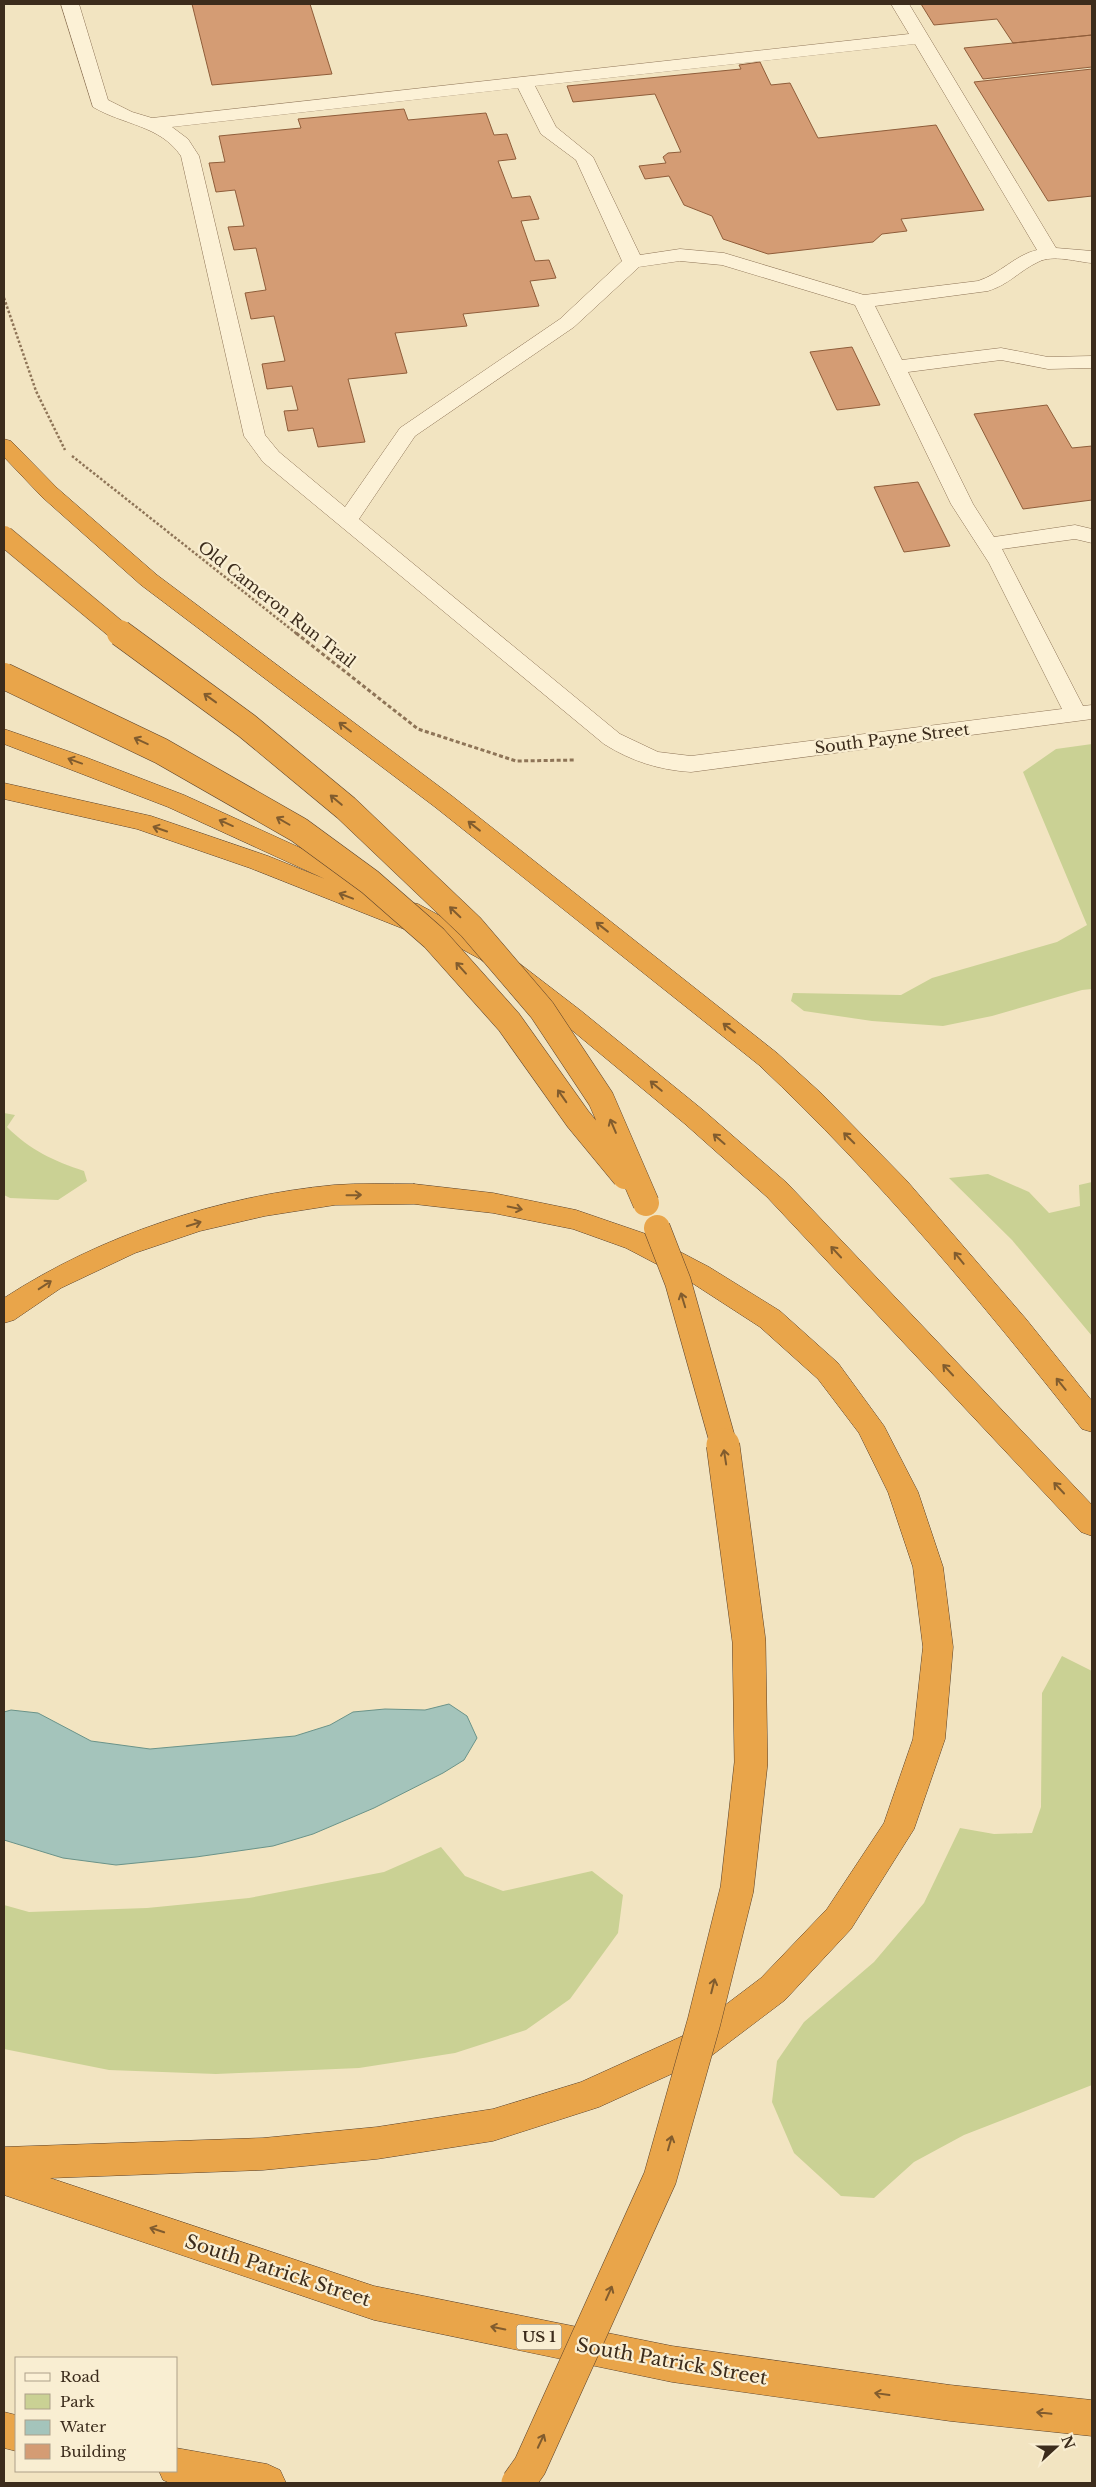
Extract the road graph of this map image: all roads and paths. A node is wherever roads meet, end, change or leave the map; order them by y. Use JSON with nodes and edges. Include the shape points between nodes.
{"nodes":[{"id":1,"x":70,"y":4,"type":"edge"},
{"id":2,"x":900,"y":4,"type":"edge"},
{"id":3,"x":920,"y":38,"type":"junction"},
{"id":4,"x":524,"y":82,"type":"junction"},
{"id":5,"x":154,"y":123,"type":"junction"},
{"id":6,"x":1049,"y":253,"type":"junction"},
{"id":7,"x":1092,"y":257,"type":"edge"},
{"id":8,"x":633,"y":262,"type":"junction"},
{"id":9,"x":4,"y":298,"type":"edge"},
{"id":10,"x":862,"y":301,"type":"junction"},
{"id":11,"x":1092,"y":362,"type":"edge"},
{"id":12,"x":896,"y":367,"type":"junction"},
{"id":13,"x":4,"y":445,"type":"edge"},
{"id":14,"x":347,"y":520,"type":"junction"},
{"id":15,"x":4,"y":536,"type":"edge"},
{"id":16,"x":1092,"y":536,"type":"edge"},
{"id":17,"x":989,"y":544,"type":"junction"},
{"id":18,"x":4,"y":676,"type":"edge"},
{"id":19,"x":1084,"y":713,"type":"edge"},
{"id":20,"x":4,"y":736,"type":"edge"},
{"id":21,"x":651,"y":760,"type":"junction"},
{"id":22,"x":4,"y":791,"type":"edge"},
{"id":23,"x":489,"y":952,"type":"junction"},
{"id":24,"x":646,"y":1203,"type":"junction"},
{"id":25,"x":4,"y":1312,"type":"edge"},
{"id":26,"x":1092,"y":1421,"type":"edge"},
{"id":27,"x":1092,"y":1524,"type":"edge"},
{"id":28,"x":4,"y":2163,"type":"edge"},
{"id":29,"x":4,"y":2179,"type":"edge"},
{"id":30,"x":1092,"y":2418,"type":"edge"},
{"id":31,"x":178,"y":2467,"type":"edge"},
{"id":32,"x":267,"y":2483,"type":"edge"},
{"id":33,"x":518,"y":2483,"type":"edge"}],
"edges":[{"from":1,"to":5,"type":"street","via":[[100,103],[126,118]]},
{"from":2,"to":3,"type":"street"},
{"from":3,"to":4,"type":"street"},
{"from":3,"to":6,"type":"street"},
{"from":4,"to":5,"type":"street"},
{"from":4,"to":8,"type":"street","via":[[548,130],[584,157]]},
{"from":5,"to":14,"type":"street","name":"South Payne Street","via":[[183,143],[190,156],[254,436],[271,457]]},
{"from":6,"to":7,"type":"street"},
{"from":6,"to":10,"type":"street","via":[[1032,257],[998,281],[981,287]]},
{"from":8,"to":10,"type":"street","via":[[680,255],[724,259]]},
{"from":8,"to":14,"type":"street","via":[[567,323],[407,432]]},
{"from":9,"to":21,"type":"path","name":"Old Cameron Run Trail","via":[[36,391],[66,451],[418,729],[516,761]]},
{"from":10,"to":12,"type":"street"},
{"from":11,"to":12,"type":"street","via":[[1048,363],[1001,354]]},
{"from":12,"to":17,"type":"street","via":[[962,504]]},
{"from":26,"to":13,"type":"highway","one_way":true,"via":[[937,1232],[767,1058],[414,778],[193,614],[38,483]]},
{"from":14,"to":21,"type":"street","name":"South Payne Street","via":[[612,739]]},
{"from":24,"to":15,"type":"highway","one_way":true,"bridge":true,"via":[[601,1099],[542,1010],[471,927],[338,802],[247,726],[123,635]]},
{"from":16,"to":17,"type":"street","via":[[1075,532]]},
{"from":17,"to":19,"type":"street"},
{"from":24,"to":18,"type":"highway","one_way":true,"bridge":true,"via":[[578,1118],[510,1022],[434,938],[370,882],[299,830],[178,760]]},
{"from":19,"to":21,"type":"street","name":"South Payne Street","via":[[691,764]]},
{"from":23,"to":20,"type":"highway","one_way":true,"bridge":true,"via":[[321,865],[176,801]]},
{"from":23,"to":22,"type":"highway","one_way":true,"bridge":true,"via":[[259,862],[142,822]]},
{"from":27,"to":23,"type":"highway","one_way":true,"bridge":true,"via":[[777,1190],[694,1117]]},
{"from":33,"to":24,"type":"highway","one_way":true,"bridge":true,"via":[[530,2466],[660,2178],[737,1889],[751,1763],[749,1640],[722,1436],[678,1282]]},
{"from":25,"to":28,"type":"highway","one_way":true,"via":[[51,1281],[125,1246],[197,1222],[335,1195],[414,1194],[493,1203],[576,1220],[636,1241],[699,1274],[770,1319],[828,1371],[870,1426],[904,1492],[928,1567],[938,1648],[929,1739],[898,1829],[840,1919],[773,1989],[699,2045],[587,2096],[493,2125],[376,2143],[264,2154]]},
{"from":30,"to":29,"type":"highway","name":"South Patrick Street","number":"US 1","one_way":true,"via":[[950,2403],[672,2364],[374,2303]]},
{"from":31,"to":32,"type":"highway"}]}
